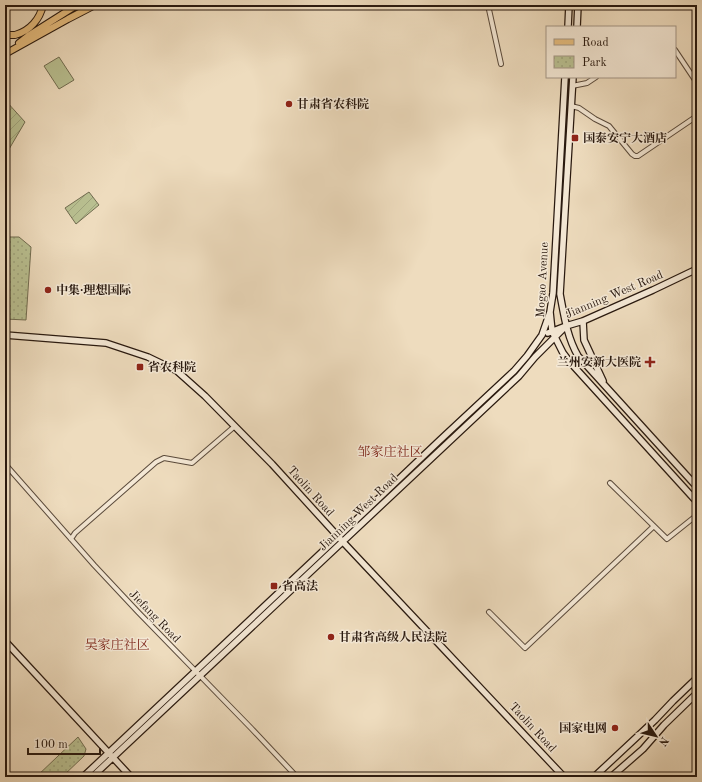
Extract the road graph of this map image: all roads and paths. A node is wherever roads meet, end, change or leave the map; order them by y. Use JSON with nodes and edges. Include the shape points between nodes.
{"nodes":[{"id":1,"x":43,"y":5,"type":"edge"},
{"id":2,"x":77,"y":5,"type":"edge"},
{"id":3,"x":95,"y":5,"type":"edge"},
{"id":4,"x":488,"y":5,"type":"edge"},
{"id":5,"x":569,"y":5,"type":"edge"},
{"id":6,"x":578,"y":5,"type":"edge"},
{"id":7,"x":568,"y":26,"type":"edge"},
{"id":8,"x":577,"y":26,"type":"edge"},
{"id":9,"x":5,"y":35,"type":"edge"},
{"id":10,"x":676,"y":52,"type":"edge"},
{"id":11,"x":5,"y":54,"type":"edge"},
{"id":12,"x":501,"y":64,"type":"dead end"},
{"id":13,"x":565,"y":78,"type":"edge"},
{"id":14,"x":573,"y":78,"type":"edge"},
{"id":15,"x":594,"y":78,"type":"edge"},
{"id":16,"x":697,"y":83,"type":"edge"},
{"id":17,"x":572,"y":86,"type":"junction"},
{"id":18,"x":571,"y":106,"type":"junction"},
{"id":19,"x":697,"y":116,"type":"edge"},
{"id":20,"x":697,"y":269,"type":"edge"},
{"id":21,"x":550,"y":312,"type":"junction"},
{"id":22,"x":583,"y":321,"type":"junction"},
{"id":23,"x":566,"y":326,"type":"junction"},
{"id":24,"x":553,"y":334,"type":"junction"},
{"id":25,"x":5,"y":335,"type":"edge"},
{"id":26,"x":542,"y":335,"type":"junction"},
{"id":27,"x":604,"y":385,"type":"junction"},
{"id":28,"x":235,"y":426,"type":"junction"},
{"id":29,"x":5,"y":464,"type":"edge"},
{"id":30,"x":610,"y":483,"type":"dead end"},
{"id":31,"x":697,"y":487,"type":"edge"},
{"id":32,"x":697,"y":502,"type":"edge"},
{"id":33,"x":697,"y":515,"type":"edge"},
{"id":34,"x":654,"y":526,"type":"junction"},
{"id":35,"x":338,"y":537,"type":"junction"},
{"id":36,"x":71,"y":539,"type":"junction"},
{"id":37,"x":343,"y":542,"type":"junction"},
{"id":38,"x":489,"y":612,"type":"dead end"},
{"id":39,"x":5,"y":641,"type":"edge"},
{"id":40,"x":197,"y":673,"type":"junction"},
{"id":41,"x":697,"y":678,"type":"edge"},
{"id":42,"x":697,"y":693,"type":"edge"},
{"id":43,"x":111,"y":755,"type":"junction"},
{"id":44,"x":82,"y":777,"type":"edge"},
{"id":45,"x":92,"y":777,"type":"edge"},
{"id":46,"x":131,"y":777,"type":"edge"},
{"id":47,"x":297,"y":777,"type":"edge"},
{"id":48,"x":564,"y":777,"type":"edge"},
{"id":49,"x":594,"y":777,"type":"edge"},
{"id":50,"x":611,"y":777,"type":"edge"}],
"edges":[{"from":1,"to":9,"type":"main road","via":[[40,16],[30,28],[16,34]]},
{"from":2,"to":11,"type":"main road"},
{"from":3,"to":11,"type":"main road"},
{"from":4,"to":12,"type":"street"},
{"from":5,"to":7,"type":"main road"},
{"from":6,"to":8,"type":"main road"},
{"from":10,"to":16,"type":"street"},
{"from":13,"to":21,"type":"main road","name":"Mogao Avenue"},
{"from":14,"to":17,"type":"main road","name":"Mogao Avenue"},
{"from":15,"to":17,"type":"street"},
{"from":17,"to":18,"type":"main road","name":"Mogao Avenue"},
{"from":18,"to":19,"type":"street","via":[[609,126],[635,156]]},
{"from":18,"to":23,"type":"main road","name":"Mogao Avenue","via":[[560,294]]},
{"from":20,"to":22,"type":"main road","name":"Jianning West Road"},
{"from":21,"to":24,"type":"main road","name":"Mogao Avenue"},
{"from":21,"to":26,"type":"main road","name":"Jianning West Road"},
{"from":22,"to":23,"type":"main road","name":"Jianning West Road"},
{"from":22,"to":27,"type":"main road","via":[[584,340]]},
{"from":23,"to":24,"type":"main road","name":"Jianning West Road"},
{"from":23,"to":27,"type":"main road","name":"Mogao Avenue","via":[[578,356]]},
{"from":24,"to":26,"type":"main road","name":"Jianning West Road"},
{"from":24,"to":32,"type":"main road","name":"Mogao Avenue","via":[[563,353]]},
{"from":24,"to":37,"type":"main road","name":"Jianning West Road","via":[[519,376]]},
{"from":25,"to":28,"type":"main road","name":"Taolin Road","via":[[106,343],[148,357],[177,371]]},
{"from":26,"to":35,"type":"main road","name":"Jianning West Road","via":[[514,371]]},
{"from":27,"to":31,"type":"main road","name":"Mogao Avenue"},
{"from":28,"to":35,"type":"main road","name":"Taolin Road"},
{"from":28,"to":36,"type":"street","via":[[192,463],[164,458],[156,462]]},
{"from":29,"to":36,"type":"street","name":"Jiefang Road"},
{"from":30,"to":34,"type":"street"},
{"from":33,"to":34,"type":"street","via":[[667,539]]},
{"from":34,"to":38,"type":"street","via":[[525,648]]},
{"from":35,"to":37,"type":"main road","name":"Taolin Road"},
{"from":35,"to":40,"type":"main road","name":"Jianning West Road"},
{"from":36,"to":40,"type":"street","name":"Jiefang Road"},
{"from":37,"to":40,"type":"main road","name":"Jianning West Road"},
{"from":37,"to":48,"type":"main road","name":"Taolin Road"},
{"from":39,"to":43,"type":"main road"},
{"from":40,"to":43,"type":"main road","name":"Jianning West Road"},
{"from":40,"to":47,"type":"street","name":"Jiefang Road"},
{"from":41,"to":49,"type":"main road"},
{"from":42,"to":50,"type":"main road","via":[[643,749]]},
{"from":43,"to":44,"type":"main road","name":"Jianning West Road"},
{"from":43,"to":45,"type":"main road","name":"Jianning West Road"},
{"from":43,"to":46,"type":"main road"}]}
